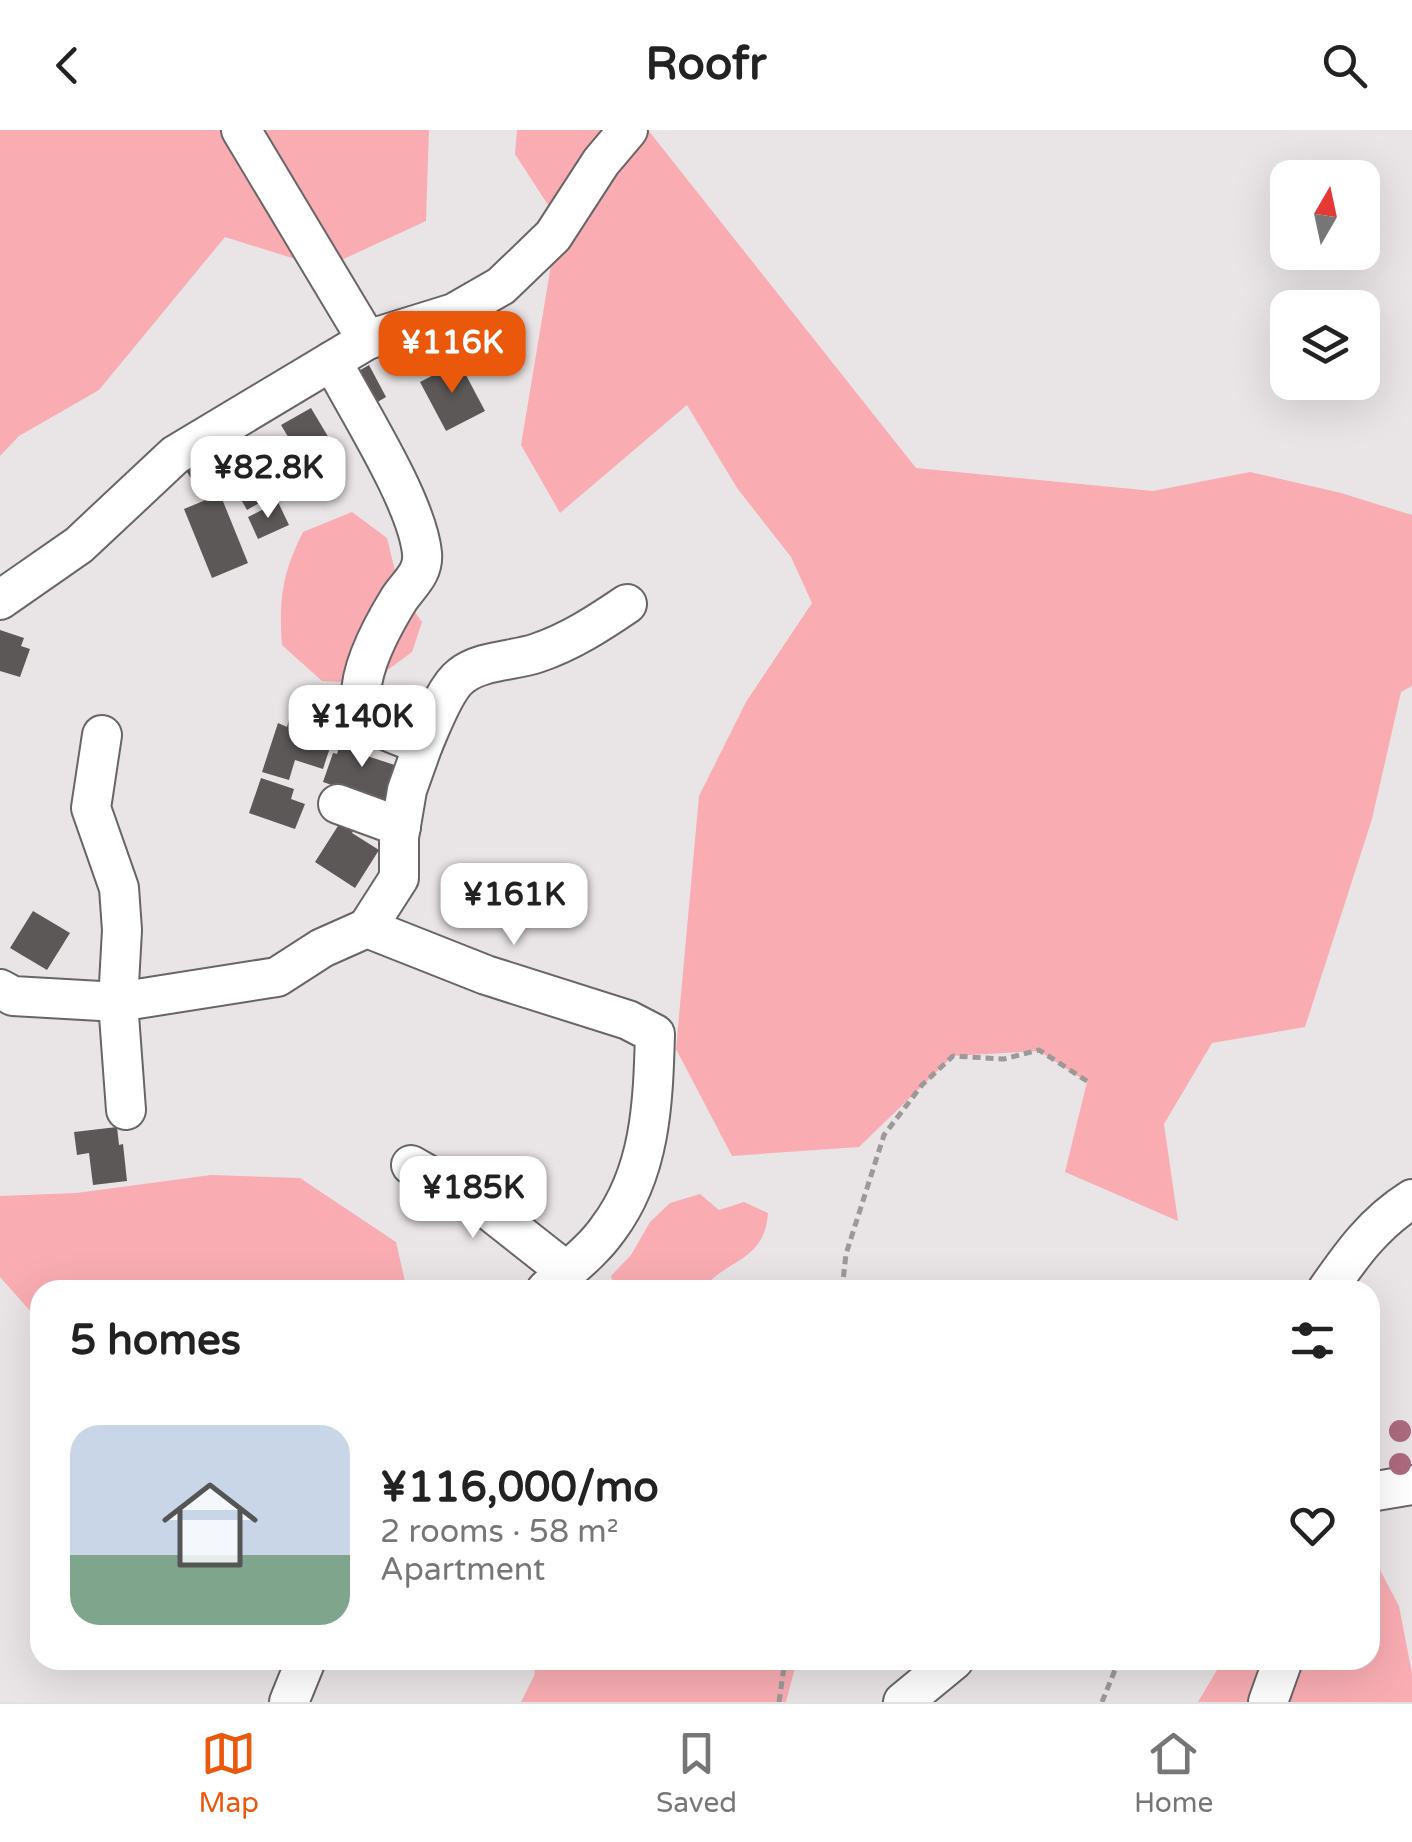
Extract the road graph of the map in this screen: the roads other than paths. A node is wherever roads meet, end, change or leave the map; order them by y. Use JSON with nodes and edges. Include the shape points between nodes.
{"nodes":[{"id":1,"x":241,"y":130,"type":"edge"},
{"id":2,"x":628,"y":130,"type":"edge"},
{"id":3,"x":367,"y":340,"type":"junction"},
{"id":4,"x":332,"y":360,"type":"junction"},
{"id":5,"x":0,"y":600,"type":"edge"},
{"id":6,"x":627,"y":604,"type":"dead end"},
{"id":7,"x":102,"y":735,"type":"dead end"},
{"id":8,"x":423,"y":745,"type":"junction"},
{"id":9,"x":338,"y":804,"type":"dead end"},
{"id":10,"x":401,"y":827,"type":"junction"},
{"id":11,"x":367,"y":928,"type":"junction"},
{"id":12,"x":0,"y":988,"type":"edge"},
{"id":13,"x":118,"y":1002,"type":"junction"},
{"id":14,"x":126,"y":1110,"type":"dead end"},
{"id":15,"x":411,"y":1165,"type":"dead end"},
{"id":16,"x":1412,"y":1199,"type":"edge"},
{"id":17,"x":556,"y":1280,"type":"edge"},
{"id":18,"x":1334,"y":1280,"type":"edge"},
{"id":19,"x":1412,"y":1485,"type":"edge"},
{"id":20,"x":1380,"y":1490,"type":"edge"},
{"id":21,"x":302,"y":1670,"type":"edge"},
{"id":22,"x":942,"y":1670,"type":"edge"},
{"id":23,"x":1279,"y":1670,"type":"edge"},
{"id":24,"x":288,"y":1702,"type":"edge"},
{"id":25,"x":903,"y":1702,"type":"edge"},
{"id":26,"x":1268,"y":1702,"type":"edge"}],
"edges":[{"from":1,"to":3,"type":"street"},
{"from":2,"to":3,"type":"street","via":[[552,236],[501,286],[454,313]]},
{"from":3,"to":4,"type":"street"},
{"from":4,"to":5,"type":"street","via":[[174,455],[79,545]]},
{"from":4,"to":8,"type":"street","via":[[404,496],[422,551],[422,570],[363,669],[364,708],[372,722]]},
{"from":6,"to":8,"type":"street","via":[[536,654],[460,676]]},
{"from":7,"to":13,"type":"street","via":[[91,808],[119,888]]},
{"from":8,"to":10,"type":"street"},
{"from":9,"to":10,"type":"street"},
{"from":10,"to":11,"type":"street","via":[[399,878]]},
{"from":11,"to":13,"type":"street","via":[[277,977]]},
{"from":11,"to":17,"type":"street","via":[[655,1034],[654,1097],[642,1165],[608,1230]]},
{"from":12,"to":13,"type":"street","via":[[12,996]]},
{"from":13,"to":14,"type":"street"},
{"from":15,"to":17,"type":"street","via":[[485,1207]]},
{"from":16,"to":18,"type":"street","via":[[1386,1215]]},
{"from":19,"to":20,"type":"street"},
{"from":21,"to":24,"type":"street"},
{"from":22,"to":25,"type":"street"},
{"from":23,"to":26,"type":"street"}]}
